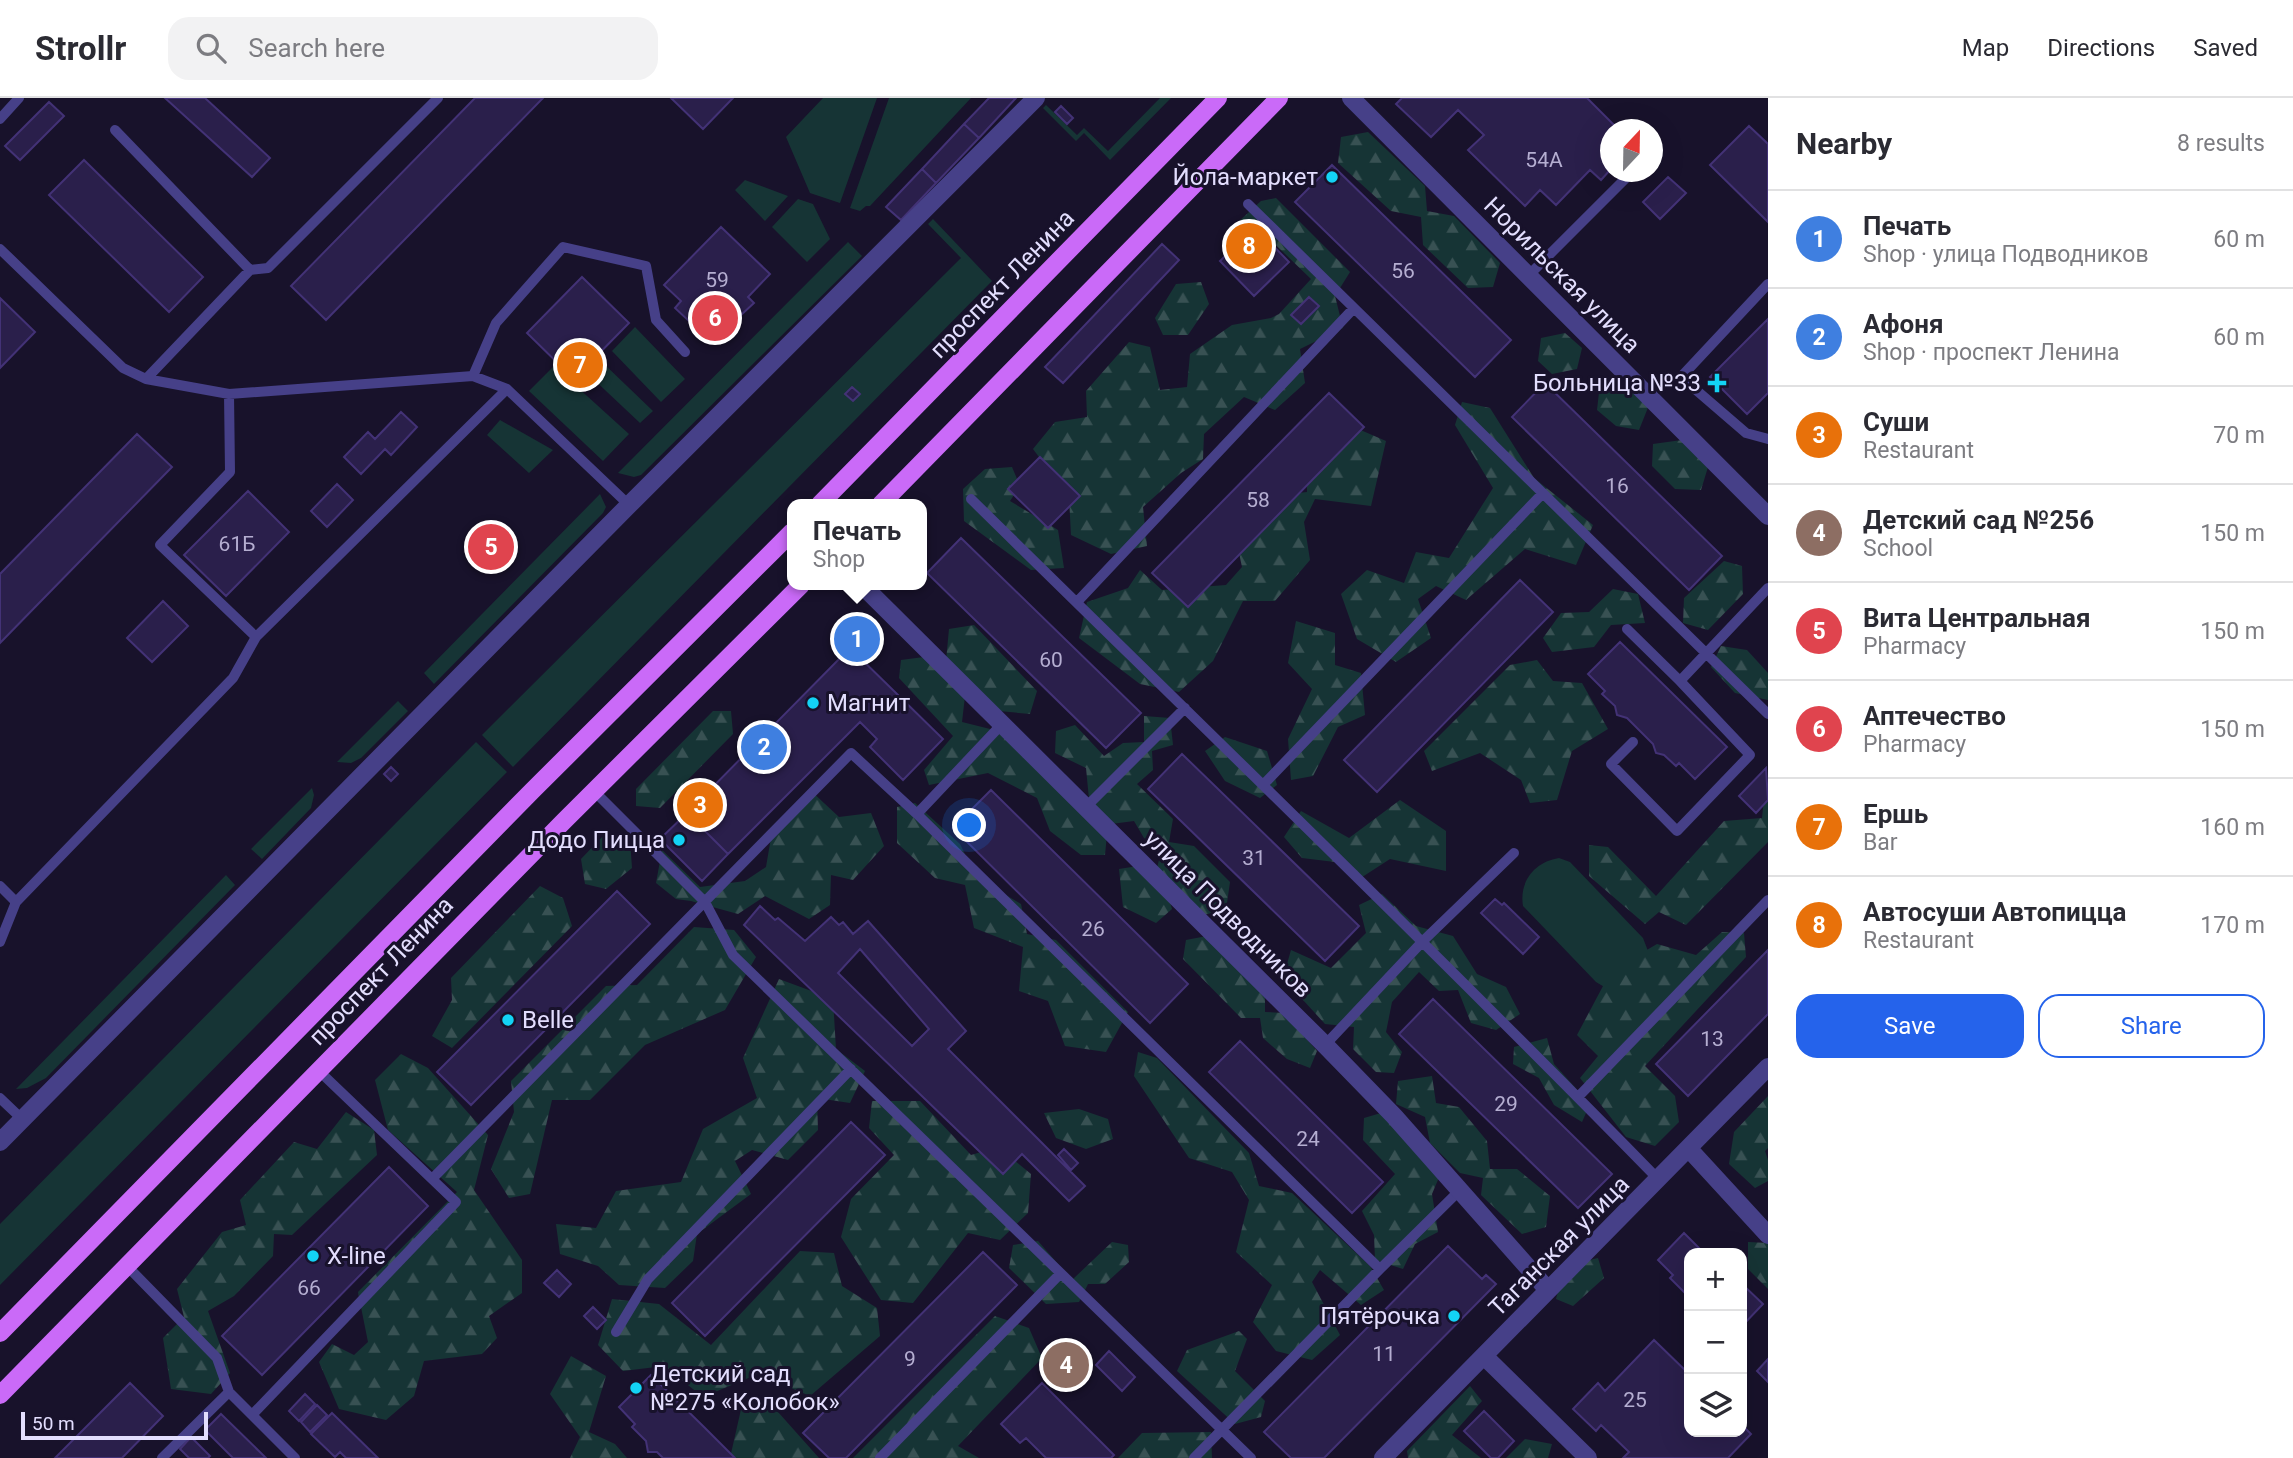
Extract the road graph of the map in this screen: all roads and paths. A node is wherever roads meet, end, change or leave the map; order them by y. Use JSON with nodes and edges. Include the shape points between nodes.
{"nodes":[{"id":1,"x":19,"y":98,"type":"edge"},
{"id":2,"x":438,"y":98,"type":"edge"},
{"id":3,"x":1036,"y":98,"type":"edge"},
{"id":4,"x":1218,"y":98,"type":"edge"},
{"id":5,"x":1279,"y":98,"type":"edge"},
{"id":6,"x":1351,"y":98,"type":"edge"},
{"id":7,"x":0,"y":119,"type":"edge"},
{"id":8,"x":115,"y":130,"type":"dead end"},
{"id":9,"x":1622,"y":182,"type":"edge"},
{"id":10,"x":1248,"y":204,"type":"dead end"},
{"id":11,"x":0,"y":249,"type":"edge"},
{"id":12,"x":250,"y":270,"type":"junction"},
{"id":13,"x":1528,"y":276,"type":"junction"},
{"id":14,"x":1768,"y":284,"type":"edge"},
{"id":15,"x":1354,"y":307,"type":"junction"},
{"id":16,"x":685,"y":352,"type":"dead end"},
{"id":17,"x":473,"y":376,"type":"junction"},
{"id":18,"x":146,"y":379,"type":"junction"},
{"id":19,"x":507,"y":389,"type":"junction"},
{"id":20,"x":229,"y":394,"type":"junction"},
{"id":21,"x":1768,"y":439,"type":"edge"},
{"id":22,"x":1543,"y":493,"type":"junction"},
{"id":23,"x":825,"y":499,"type":"edge"},
{"id":24,"x":886,"y":499,"type":"edge"},
{"id":25,"x":971,"y":499,"type":"dead end"},
{"id":26,"x":629,"y":505,"type":"junction"},
{"id":27,"x":1768,"y":516,"type":"edge"},
{"id":28,"x":787,"y":537,"type":"edge"},
{"id":29,"x":1768,"y":588,"type":"edge"},
{"id":30,"x":796,"y":590,"type":"edge"},
{"id":31,"x":868,"y":590,"type":"edge"},
{"id":32,"x":1077,"y":602,"type":"junction"},
{"id":33,"x":1627,"y":629,"type":"dead end"},
{"id":34,"x":256,"y":637,"type":"junction"},
{"id":35,"x":1707,"y":653,"type":"junction"},
{"id":36,"x":1680,"y":681,"type":"junction"},
{"id":37,"x":1185,"y":708,"type":"junction"},
{"id":38,"x":1768,"y":714,"type":"edge"},
{"id":39,"x":1002,"y":723,"type":"junction"},
{"id":40,"x":1633,"y":742,"type":"dead end"},
{"id":41,"x":1264,"y":785,"type":"junction"},
{"id":42,"x":594,"y":791,"type":"junction"},
{"id":43,"x":1086,"y":807,"type":"junction"},
{"id":44,"x":917,"y":814,"type":"junction"},
{"id":45,"x":1514,"y":853,"type":"dead end"},
{"id":46,"x":0,"y":887,"type":"edge"},
{"id":47,"x":1768,"y":900,"type":"edge"},
{"id":48,"x":705,"y":901,"type":"junction"},
{"id":49,"x":16,"y":902,"type":"junction"},
{"id":50,"x":1423,"y":941,"type":"junction"},
{"id":51,"x":0,"y":942,"type":"edge"},
{"id":52,"x":1325,"y":1045,"type":"junction"},
{"id":53,"x":1768,"y":1068,"type":"edge"},
{"id":54,"x":850,"y":1069,"type":"junction"},
{"id":55,"x":318,"y":1070,"type":"junction"},
{"id":56,"x":1579,"y":1096,"type":"junction"},
{"id":57,"x":0,"y":1098,"type":"edge"},
{"id":58,"x":22,"y":1119,"type":"junction"},
{"id":59,"x":0,"y":1142,"type":"edge"},
{"id":60,"x":1689,"y":1149,"type":"junction"},
{"id":61,"x":432,"y":1179,"type":"junction"},
{"id":62,"x":1659,"y":1180,"type":"junction"},
{"id":63,"x":1460,"y":1189,"type":"junction"},
{"id":64,"x":1768,"y":1235,"type":"edge"},
{"id":65,"x":127,"y":1266,"type":"junction"},
{"id":66,"x":1380,"y":1269,"type":"junction"},
{"id":67,"x":1060,"y":1274,"type":"junction"},
{"id":68,"x":1548,"y":1290,"type":"junction"},
{"id":69,"x":616,"y":1332,"type":"dead end"},
{"id":70,"x":0,"y":1333,"type":"edge"},
{"id":71,"x":1484,"y":1356,"type":"junction"},
{"id":72,"x":229,"y":1392,"type":"junction"},
{"id":73,"x":0,"y":1395,"type":"edge"},
{"id":74,"x":252,"y":1415,"type":"junction"},
{"id":75,"x":1221,"y":1431,"type":"junction"},
{"id":76,"x":162,"y":1458,"type":"edge"},
{"id":77,"x":295,"y":1458,"type":"edge"},
{"id":78,"x":880,"y":1458,"type":"edge"},
{"id":79,"x":1194,"y":1458,"type":"edge"},
{"id":80,"x":1251,"y":1458,"type":"edge"},
{"id":81,"x":1383,"y":1458,"type":"edge"},
{"id":82,"x":1588,"y":1458,"type":"edge"}],
"edges":[{"from":1,"to":7,"type":"lane"},
{"from":2,"to":12,"type":"lane","via":[[268,268]]},
{"from":3,"to":26,"type":"street"},
{"from":4,"to":23,"type":"main road","name":"проспект Ленина"},
{"from":5,"to":24,"type":"main road"},
{"from":6,"to":13,"type":"street","name":"Норильская улица"},
{"from":8,"to":12,"type":"lane"},
{"from":9,"to":13,"type":"lane"},
{"from":10,"to":15,"type":"lane"},
{"from":11,"to":18,"type":"lane","via":[[123,368]]},
{"from":12,"to":18,"type":"lane"},
{"from":13,"to":27,"type":"street","name":"Норильская улица"},
{"from":14,"to":21,"type":"lane","via":[[1681,377],[1746,433]]},
{"from":15,"to":22,"type":"lane"},
{"from":15,"to":32,"type":"lane"},
{"from":16,"to":17,"type":"lane","via":[[656,320],[646,266],[563,247],[496,323]]},
{"from":17,"to":19,"type":"lane"},
{"from":17,"to":20,"type":"lane"},
{"from":18,"to":20,"type":"lane"},
{"from":19,"to":26,"type":"lane"},
{"from":19,"to":34,"type":"lane"},
{"from":20,"to":34,"type":"lane","via":[[230,471],[160,545]]},
{"from":22,"to":35,"type":"lane"},
{"from":22,"to":41,"type":"lane"},
{"from":25,"to":32,"type":"lane"},
{"from":26,"to":58,"type":"street"},
{"from":28,"to":70,"type":"main road","name":"проспект Ленина"},
{"from":29,"to":35,"type":"lane"},
{"from":30,"to":42,"type":"main road","name":"проспект Ленина"},
{"from":31,"to":39,"type":"street","name":"улица Подводников"},
{"from":32,"to":37,"type":"lane"},
{"from":33,"to":36,"type":"lane"},
{"from":34,"to":49,"type":"lane","via":[[233,678]]},
{"from":35,"to":36,"type":"lane"},
{"from":35,"to":38,"type":"lane"},
{"from":36,"to":40,"type":"lane","via":[[1751,755],[1677,831],[1611,764]]},
{"from":37,"to":41,"type":"lane"},
{"from":37,"to":43,"type":"lane"},
{"from":39,"to":43,"type":"street","name":"улица Подводников"},
{"from":39,"to":44,"type":"lane"},
{"from":41,"to":50,"type":"lane"},
{"from":42,"to":48,"type":"lane"},
{"from":42,"to":55,"type":"main road","name":"проспект Ленина"},
{"from":43,"to":52,"type":"street","name":"улица Подводников"},
{"from":44,"to":48,"type":"lane","via":[[851,753]]},
{"from":44,"to":66,"type":"lane"},
{"from":45,"to":50,"type":"lane"},
{"from":46,"to":49,"type":"lane"},
{"from":47,"to":56,"type":"lane"},
{"from":48,"to":54,"type":"lane","via":[[733,955]]},
{"from":48,"to":61,"type":"lane"},
{"from":49,"to":51,"type":"lane"},
{"from":50,"to":52,"type":"lane"},
{"from":50,"to":56,"type":"lane"},
{"from":52,"to":63,"type":"street","name":"улица Подводников"},
{"from":53,"to":60,"type":"street","name":"Таганская улица"},
{"from":54,"to":67,"type":"lane"},
{"from":54,"to":69,"type":"lane","via":[[648,1279]]},
{"from":55,"to":61,"type":"lane"},
{"from":55,"to":65,"type":"main road","name":"проспект Ленина"},
{"from":56,"to":62,"type":"lane"},
{"from":57,"to":58,"type":"lane"},
{"from":58,"to":59,"type":"street"},
{"from":60,"to":62,"type":"street","name":"Таганская улица"},
{"from":60,"to":64,"type":"street"},
{"from":61,"to":74,"type":"lane","via":[[456,1202]]},
{"from":62,"to":68,"type":"street","name":"Таганская улица"},
{"from":63,"to":66,"type":"lane"},
{"from":63,"to":68,"type":"street","name":"улица Подводников"},
{"from":65,"to":72,"type":"lane","via":[[217,1358]]},
{"from":65,"to":73,"type":"main road","name":"проспект Ленина"},
{"from":66,"to":75,"type":"lane"},
{"from":67,"to":75,"type":"lane"},
{"from":67,"to":78,"type":"lane"},
{"from":68,"to":71,"type":"street","name":"Таганская улица"},
{"from":71,"to":81,"type":"street","name":"Таганская улица"},
{"from":71,"to":82,"type":"street"},
{"from":72,"to":74,"type":"lane"},
{"from":72,"to":76,"type":"lane"},
{"from":74,"to":77,"type":"lane"},
{"from":75,"to":79,"type":"lane"},
{"from":75,"to":80,"type":"lane"}]}
